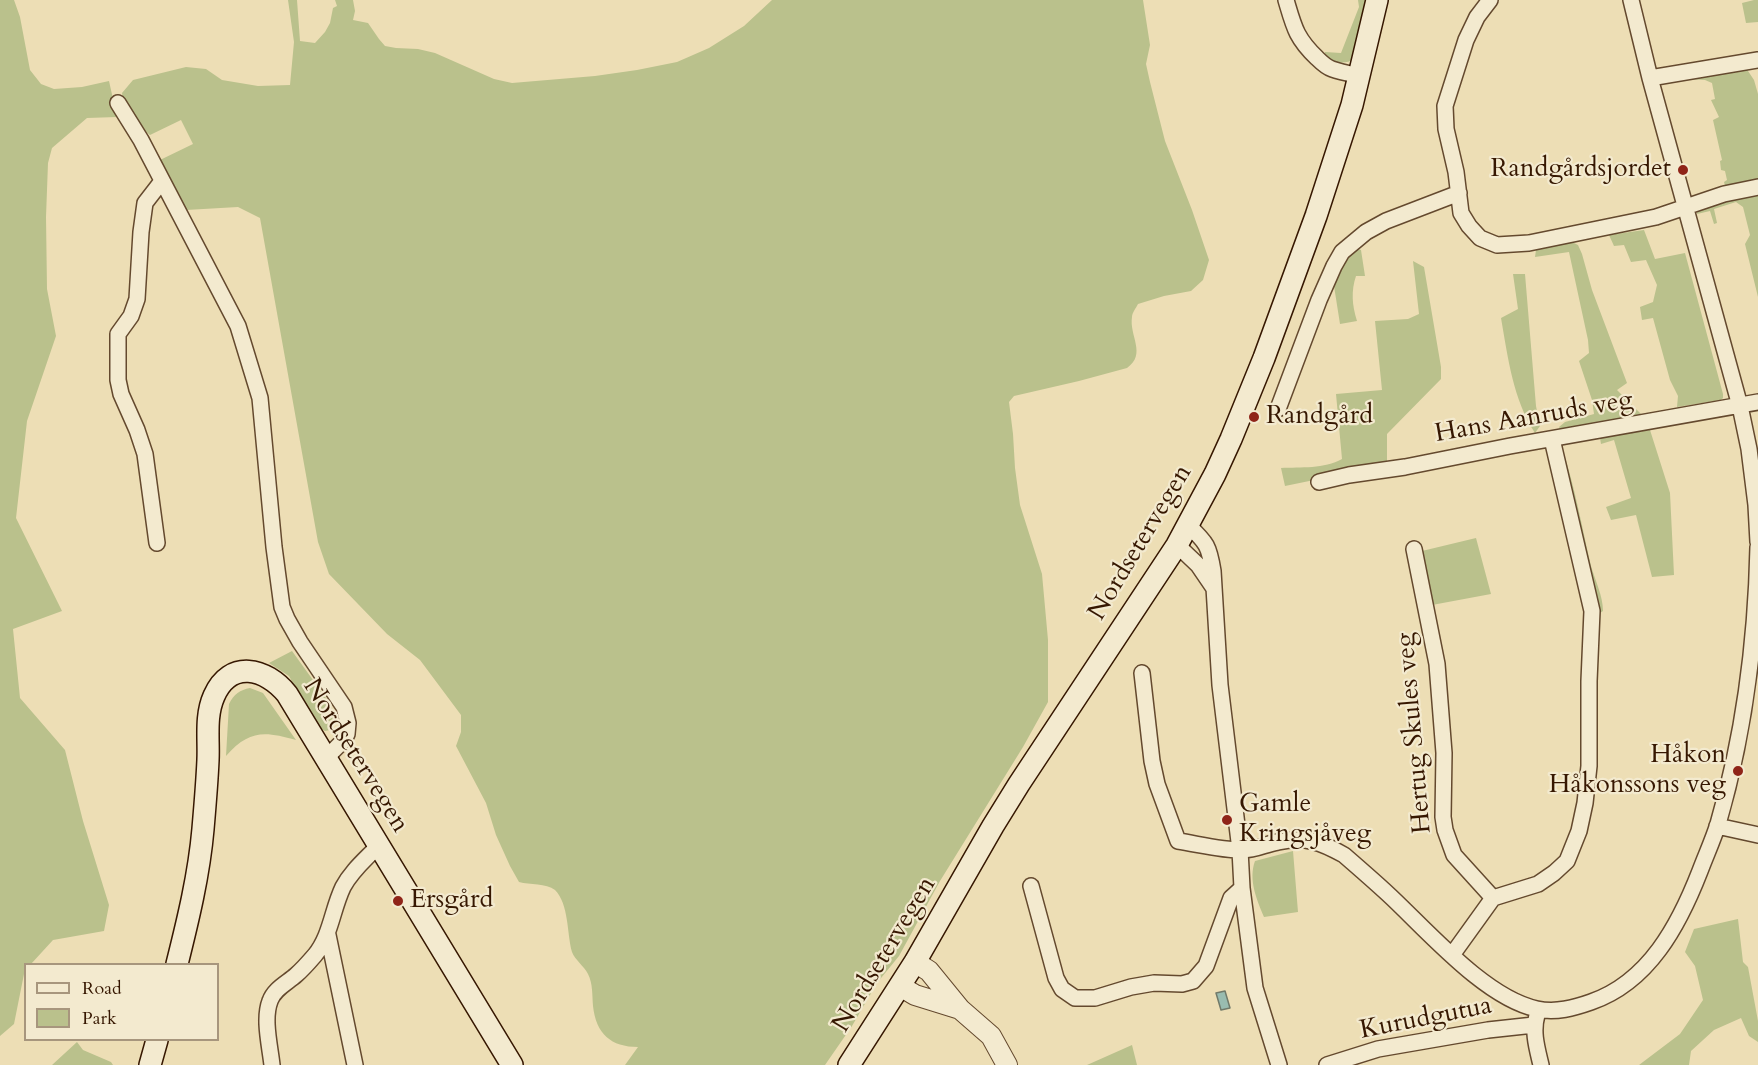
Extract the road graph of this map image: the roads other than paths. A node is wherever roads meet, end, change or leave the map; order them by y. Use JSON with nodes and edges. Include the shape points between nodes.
{"nodes":[{"id":1,"x":1286,"y":0,"type":"edge"},
{"id":2,"x":1377,"y":0,"type":"edge"},
{"id":3,"x":1491,"y":0,"type":"edge"},
{"id":4,"x":1631,"y":0,"type":"edge"},
{"id":5,"x":1758,"y":60,"type":"edge"},
{"id":6,"x":1360,"y":76,"type":"junction"},
{"id":7,"x":1650,"y":78,"type":"junction"},
{"id":8,"x":118,"y":103,"type":"dead end"},
{"id":9,"x":162,"y":182,"type":"junction"},
{"id":10,"x":1758,"y":187,"type":"edge"},
{"id":11,"x":1459,"y":193,"type":"junction"},
{"id":12,"x":1686,"y":207,"type":"junction"},
{"id":13,"x":1758,"y":402,"type":"edge"},
{"id":14,"x":1740,"y":406,"type":"junction"},
{"id":15,"x":1278,"y":410,"type":"dead end"},
{"id":16,"x":1552,"y":439,"type":"junction"},
{"id":17,"x":1319,"y":483,"type":"dead end"},
{"id":18,"x":1188,"y":525,"type":"junction"},
{"id":19,"x":1758,"y":542,"type":"edge"},
{"id":20,"x":157,"y":543,"type":"dead end"},
{"id":21,"x":1177,"y":545,"type":"junction"},
{"id":22,"x":1758,"y":547,"type":"edge"},
{"id":23,"x":1414,"y":549,"type":"dead end"},
{"id":24,"x":1213,"y":587,"type":"junction"},
{"id":25,"x":1142,"y":673,"type":"dead end"},
{"id":26,"x":326,"y":758,"type":"junction"},
{"id":27,"x":1717,"y":826,"type":"junction"},
{"id":28,"x":1758,"y":835,"type":"edge"},
{"id":29,"x":379,"y":845,"type":"junction"},
{"id":30,"x":1240,"y":850,"type":"junction"},
{"id":31,"x":1031,"y":886,"type":"dead end"},
{"id":32,"x":1242,"y":888,"type":"junction"},
{"id":33,"x":1493,"y":898,"type":"junction"},
{"id":34,"x":328,"y":935,"type":"junction"},
{"id":35,"x":1452,"y":955,"type":"junction"},
{"id":36,"x":915,"y":962,"type":"junction"},
{"id":37,"x":177,"y":963,"type":"edge"},
{"id":38,"x":900,"y":986,"type":"junction"},
{"id":39,"x":960,"y":1010,"type":"junction"},
{"id":40,"x":1539,"y":1010,"type":"junction"},
{"id":41,"x":1534,"y":1025,"type":"junction"},
{"id":42,"x":157,"y":1041,"type":"edge"},
{"id":43,"x":150,"y":1065,"type":"edge"},
{"id":44,"x":272,"y":1065,"type":"edge"},
{"id":45,"x":355,"y":1065,"type":"edge"},
{"id":46,"x":512,"y":1065,"type":"edge"},
{"id":47,"x":849,"y":1065,"type":"edge"},
{"id":48,"x":1007,"y":1065,"type":"edge"},
{"id":49,"x":1279,"y":1065,"type":"edge"},
{"id":50,"x":1327,"y":1065,"type":"edge"},
{"id":51,"x":1541,"y":1065,"type":"edge"}],
"edges":[{"from":1,"to":6,"type":"street","via":[[1301,42],[1324,65]]},
{"from":2,"to":6,"type":"main road","name":"Nordsetervegen"},
{"from":3,"to":11,"type":"street","via":[[1466,40],[1445,106]]},
{"from":4,"to":7,"type":"street"},
{"from":5,"to":7,"type":"street"},
{"from":6,"to":18,"type":"main road","name":"Nordsetervegen","via":[[1316,216],[1264,358],[1231,439]]},
{"from":7,"to":12,"type":"street"},
{"from":8,"to":9,"type":"street"},
{"from":9,"to":20,"type":"street","via":[[145,203],[137,298],[131,316],[118,334],[118,380],[145,454]]},
{"from":9,"to":26,"type":"street","via":[[238,326],[251,366],[260,398],[282,607],[344,706],[348,723],[344,740]]},
{"from":10,"to":12,"type":"street"},
{"from":11,"to":12,"type":"street","via":[[1461,213],[1469,226],[1480,238],[1497,245],[1582,233]]},
{"from":11,"to":15,"type":"street","via":[[1386,221],[1342,252]]},
{"from":12,"to":14,"type":"street"},
{"from":13,"to":14,"type":"street","name":"Hans Aanruds veg"},
{"from":14,"to":16,"type":"street","name":"Hans Aanruds veg"},
{"from":14,"to":19,"type":"street","via":[[1749,449]]},
{"from":16,"to":17,"type":"street","name":"Hans Aanruds veg"},
{"from":16,"to":33,"type":"street","via":[[1592,611],[1585,802],[1580,831],[1567,861],[1538,884]]},
{"from":18,"to":21,"type":"main road","name":"Nordsetervegen"},
{"from":18,"to":24,"type":"street","via":[[1207,544]]},
{"from":21,"to":24,"type":"street"},
{"from":21,"to":36,"type":"main road","name":"Nordsetervegen","via":[[1003,810]]},
{"from":22,"to":27,"type":"street","via":[[1751,657],[1740,731]]},
{"from":23,"to":33,"type":"street","name":"Hertug Skules veg","via":[[1437,664],[1445,830],[1454,855]]},
{"from":24,"to":30,"type":"street","via":[[1220,685]]},
{"from":25,"to":30,"type":"street","via":[[1152,761],[1178,841]]},
{"from":26,"to":29,"type":"main road","name":"Nordsetervegen"},
{"from":26,"to":37,"type":"main road","name":"Nordsetervegen","via":[[287,694],[269,677],[240,672],[216,691],[208,721],[199,862]]},
{"from":27,"to":28,"type":"street"},
{"from":27,"to":40,"type":"street","via":[[1678,921],[1647,965],[1607,997],[1574,1008]]},
{"from":29,"to":34,"type":"street","via":[[348,878]]},
{"from":29,"to":46,"type":"main road","name":"Nordsetervegen"},
{"from":30,"to":32,"type":"street"},
{"from":30,"to":35,"type":"street","via":[[1306,839],[1328,846],[1344,855]]},
{"from":31,"to":32,"type":"street","via":[[1056,978],[1062,989],[1075,998],[1095,998],[1154,983],[1193,981],[1206,966],[1231,898]]},
{"from":32,"to":49,"type":"street","via":[[1256,988]]},
{"from":33,"to":35,"type":"street"},
{"from":34,"to":44,"type":"street","via":[[304,968],[271,998],[268,1023]]},
{"from":34,"to":45,"type":"street"},
{"from":35,"to":40,"type":"street","via":[[1498,992]]},
{"from":36,"to":38,"type":"main road","name":"Nordsetervegen"},
{"from":36,"to":39,"type":"street","via":[[929,971]]},
{"from":38,"to":39,"type":"street"},
{"from":38,"to":47,"type":"main road","name":"Nordsetervegen"},
{"from":39,"to":48,"type":"street","via":[[991,1036]]},
{"from":40,"to":41,"type":"street"},
{"from":41,"to":50,"type":"street","name":"Kurudgutua","via":[[1378,1049]]},
{"from":41,"to":51,"type":"street"},
{"from":42,"to":43,"type":"main road"}]}
